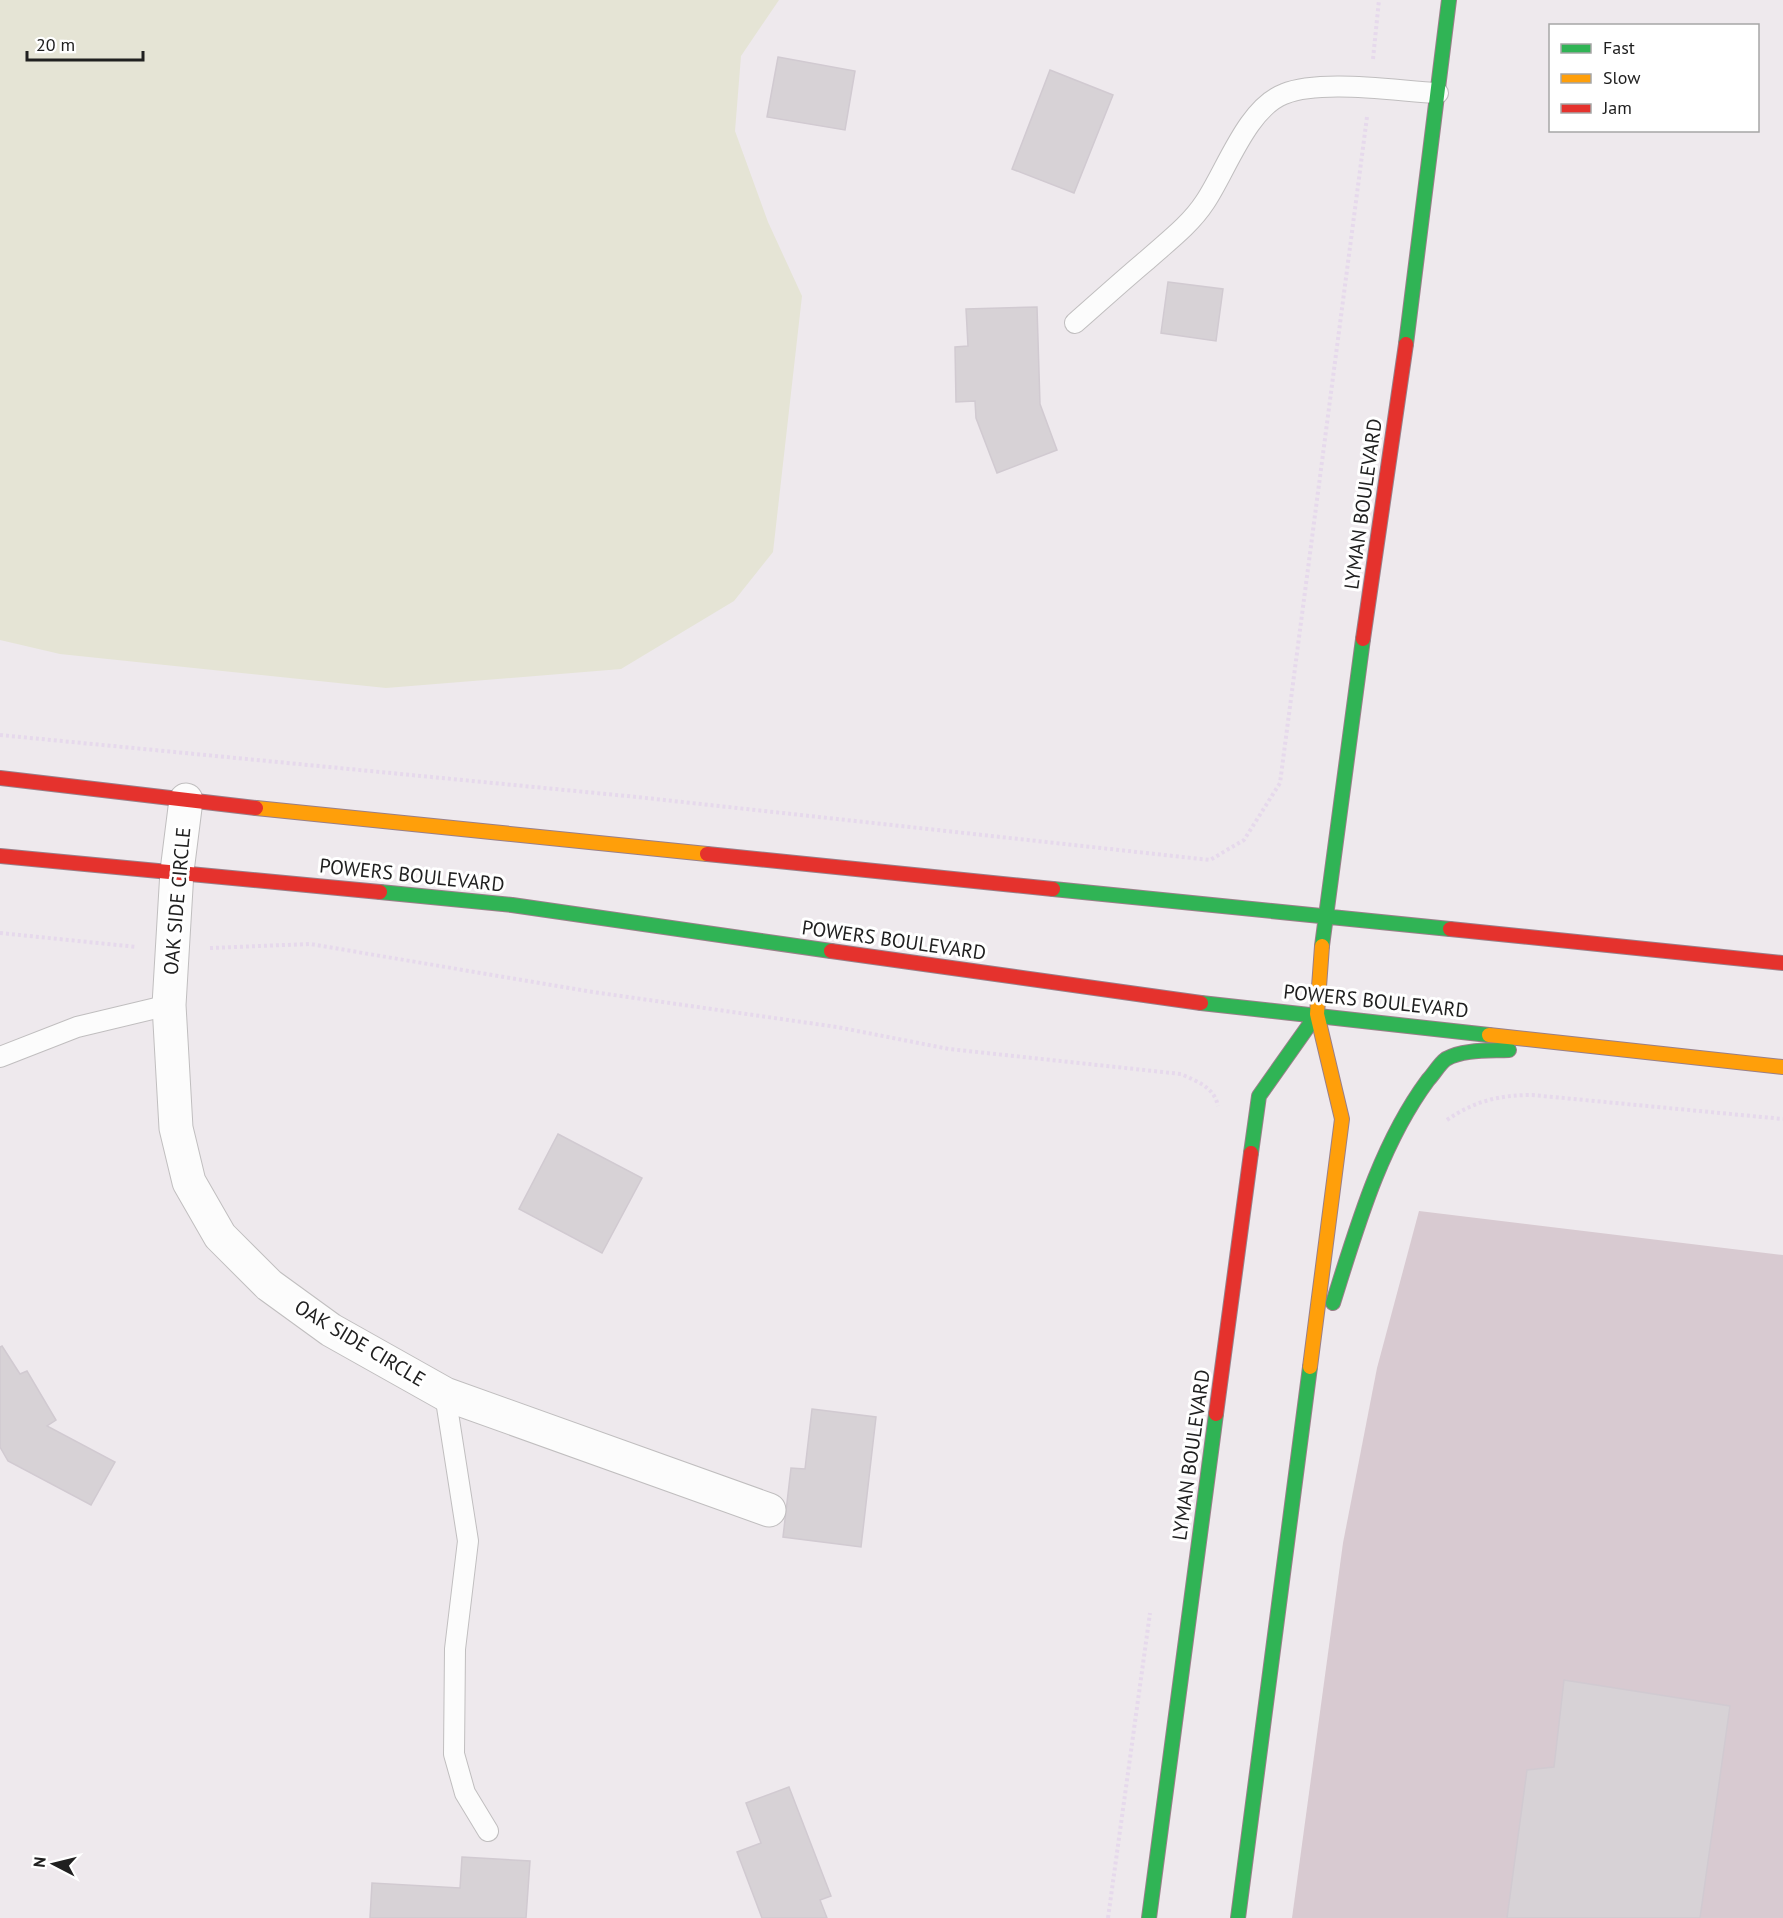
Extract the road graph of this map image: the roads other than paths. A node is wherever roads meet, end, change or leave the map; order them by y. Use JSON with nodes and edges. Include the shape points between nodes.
{"nodes":[{"id":1,"x":1449,"y":0,"type":"edge"},
{"id":2,"x":1438,"y":93,"type":"junction"},
{"id":3,"x":1075,"y":322,"type":"dead end"},
{"id":4,"x":0,"y":778,"type":"edge"},
{"id":5,"x":186,"y":800,"type":"junction"},
{"id":6,"x":0,"y":856,"type":"edge"},
{"id":7,"x":177,"y":871,"type":"junction"},
{"id":8,"x":1324,"y":915,"type":"junction"},
{"id":9,"x":1783,"y":963,"type":"edge"},
{"id":10,"x":169,"y":1005,"type":"junction"},
{"id":11,"x":1317,"y":1014,"type":"junction"},
{"id":12,"x":1592,"y":1046,"type":"junction"},
{"id":13,"x":0,"y":1057,"type":"edge"},
{"id":14,"x":1783,"y":1067,"type":"edge"},
{"id":15,"x":1307,"y":1387,"type":"junction"},
{"id":16,"x":445,"y":1394,"type":"junction"},
{"id":17,"x":769,"y":1510,"type":"dead end"},
{"id":18,"x":488,"y":1831,"type":"dead end"},
{"id":19,"x":1149,"y":1918,"type":"edge"},
{"id":20,"x":1238,"y":1918,"type":"edge"}],
"edges":[{"from":1,"to":2,"type":"main road","name":"LYMAN BOULEVARD"},
{"from":2,"to":3,"type":"lane","via":[[1300,88],[1281,95],[1265,106],[1198,211],[1179,232]]},
{"from":2,"to":8,"type":"main road","name":"LYMAN BOULEVARD"},
{"from":4,"to":5,"type":"main road"},
{"from":5,"to":7,"type":"street","name":"OAK SIDE CIRCLE"},
{"from":5,"to":8,"type":"main road"},
{"from":6,"to":7,"type":"main road","name":"POWERS BOULEVARD"},
{"from":7,"to":10,"type":"street","name":"OAK SIDE CIRCLE"},
{"from":7,"to":11,"type":"main road","name":"POWERS BOULEVARD","via":[[513,905],[1185,1001]]},
{"from":8,"to":9,"type":"main road"},
{"from":8,"to":11,"type":"main road","name":"LYMAN BOULEVARD"},
{"from":10,"to":13,"type":"lane","via":[[77,1027]]},
{"from":10,"to":16,"type":"street","name":"OAK SIDE CIRCLE","via":[[176,1128],[189,1182],[220,1236],[269,1285],[331,1330]]},
{"from":11,"to":12,"type":"main road","name":"POWERS BOULEVARD"},
{"from":11,"to":15,"type":"main road","name":"LYMAN BOULEVARD","via":[[1342,1119]]},
{"from":11,"to":19,"type":"main road","name":"LYMAN BOULEVARD","via":[[1259,1096]]},
{"from":12,"to":14,"type":"main road","name":"POWERS BOULEVARD"},
{"from":12,"to":15,"type":"main road","via":[[1480,1052],[1446,1059],[1417,1092],[1390,1147],[1346,1260]]},
{"from":15,"to":20,"type":"main road","name":"LYMAN BOULEVARD"},
{"from":16,"to":17,"type":"street","name":"OAK SIDE CIRCLE"},
{"from":16,"to":18,"type":"lane","via":[[468,1541],[455,1649],[454,1754],[465,1793]]}]}
